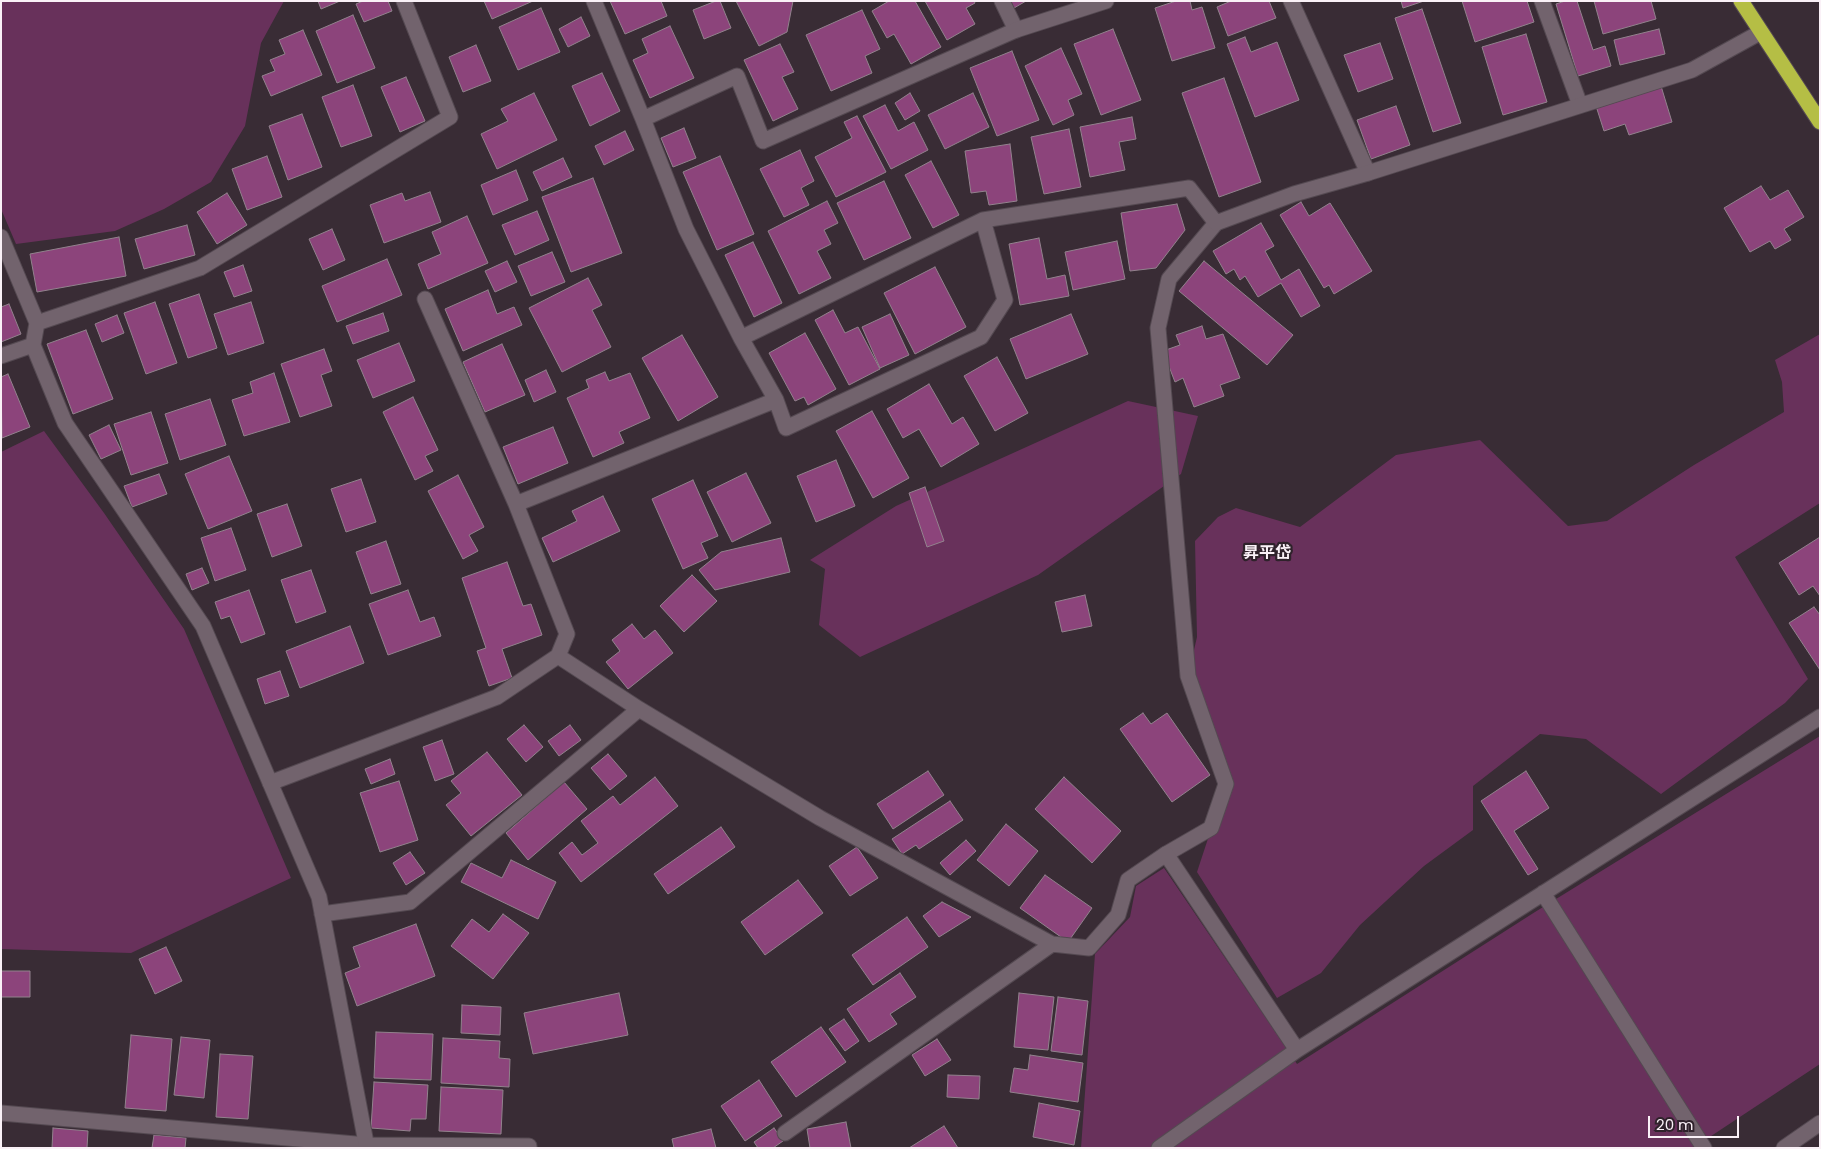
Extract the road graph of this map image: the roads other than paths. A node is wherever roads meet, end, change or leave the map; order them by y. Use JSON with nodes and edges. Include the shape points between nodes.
{"nodes":[{"id":1,"x":404,"y":1,"type":"edge"},
{"id":2,"x":594,"y":1,"type":"edge"},
{"id":3,"x":1002,"y":1,"type":"edge"},
{"id":4,"x":1106,"y":1,"type":"edge"},
{"id":5,"x":1291,"y":1,"type":"edge"},
{"id":6,"x":1542,"y":1,"type":"edge"},
{"id":7,"x":1741,"y":1,"type":"edge"},
{"id":8,"x":1016,"y":30,"type":"junction"},
{"id":9,"x":1761,"y":32,"type":"junction"},
{"id":10,"x":1580,"y":105,"type":"junction"},
{"id":11,"x":643,"y":119,"type":"junction"},
{"id":12,"x":1820,"y":122,"type":"edge"},
{"id":13,"x":1368,"y":173,"type":"junction"},
{"id":14,"x":983,"y":220,"type":"junction"},
{"id":15,"x":1216,"y":223,"type":"junction"},
{"id":16,"x":1,"y":237,"type":"edge"},
{"id":17,"x":425,"y":299,"type":"dead end"},
{"id":18,"x":37,"y":323,"type":"junction"},
{"id":19,"x":740,"y":338,"type":"junction"},
{"id":20,"x":33,"y":345,"type":"junction"},
{"id":21,"x":1,"y":356,"type":"edge"},
{"id":22,"x":776,"y":400,"type":"junction"},
{"id":23,"x":516,"y":504,"type":"junction"},
{"id":24,"x":558,"y":656,"type":"junction"},
{"id":25,"x":639,"y":709,"type":"junction"},
{"id":26,"x":1820,"y":717,"type":"edge"},
{"id":27,"x":270,"y":783,"type":"junction"},
{"id":28,"x":1166,"y":854,"type":"junction"},
{"id":29,"x":1543,"y":893,"type":"junction"},
{"id":30,"x":322,"y":914,"type":"junction"},
{"id":31,"x":1052,"y":944,"type":"junction"},
{"id":32,"x":1297,"y":1050,"type":"junction"},
{"id":33,"x":1,"y":1113,"type":"edge"},
{"id":34,"x":1820,"y":1123,"type":"edge"},
{"id":35,"x":785,"y":1133,"type":"dead end"},
{"id":36,"x":367,"y":1146,"type":"edge"},
{"id":37,"x":530,"y":1148,"type":"edge"},
{"id":38,"x":1159,"y":1148,"type":"edge"},
{"id":39,"x":1704,"y":1148,"type":"edge"},
{"id":40,"x":1784,"y":1148,"type":"edge"}],
"edges":[{"from":1,"to":18,"type":"street","via":[[450,117],[200,268]]},
{"from":2,"to":11,"type":"street"},
{"from":3,"to":8,"type":"street"},
{"from":4,"to":8,"type":"street"},
{"from":5,"to":13,"type":"street"},
{"from":6,"to":10,"type":"street"},
{"from":7,"to":9,"type":"highway"},
{"from":8,"to":11,"type":"street","via":[[763,140],[737,76]]},
{"from":9,"to":10,"type":"street","via":[[1692,70]]},
{"from":9,"to":12,"type":"highway"},
{"from":10,"to":13,"type":"street"},
{"from":11,"to":19,"type":"street","via":[[686,229]]},
{"from":13,"to":15,"type":"street","via":[[1294,194]]},
{"from":14,"to":15,"type":"street","via":[[1188,188]]},
{"from":14,"to":19,"type":"street"},
{"from":14,"to":22,"type":"street","via":[[1005,300],[980,337],[786,428]]},
{"from":15,"to":28,"type":"street","via":[[1169,279],[1158,328],[1188,676],[1226,784],[1210,828]]},
{"from":16,"to":18,"type":"street"},
{"from":17,"to":23,"type":"street"},
{"from":18,"to":20,"type":"street"},
{"from":19,"to":22,"type":"street"},
{"from":20,"to":21,"type":"street"},
{"from":20,"to":27,"type":"street","via":[[66,423],[203,626]]},
{"from":22,"to":23,"type":"street"},
{"from":23,"to":24,"type":"street","via":[[567,634]]},
{"from":24,"to":25,"type":"street"},
{"from":24,"to":27,"type":"street","via":[[497,696]]},
{"from":25,"to":30,"type":"street","via":[[410,902]]},
{"from":25,"to":31,"type":"street","via":[[820,818]]},
{"from":26,"to":29,"type":"street"},
{"from":27,"to":30,"type":"street","via":[[319,897]]},
{"from":28,"to":31,"type":"street","via":[[1128,880],[1118,915],[1089,948]]},
{"from":28,"to":32,"type":"street"},
{"from":29,"to":32,"type":"street"},
{"from":29,"to":39,"type":"street"},
{"from":30,"to":36,"type":"street"},
{"from":31,"to":35,"type":"street"},
{"from":32,"to":38,"type":"street"},
{"from":33,"to":36,"type":"street"},
{"from":34,"to":40,"type":"street"},
{"from":36,"to":37,"type":"street"}]}
